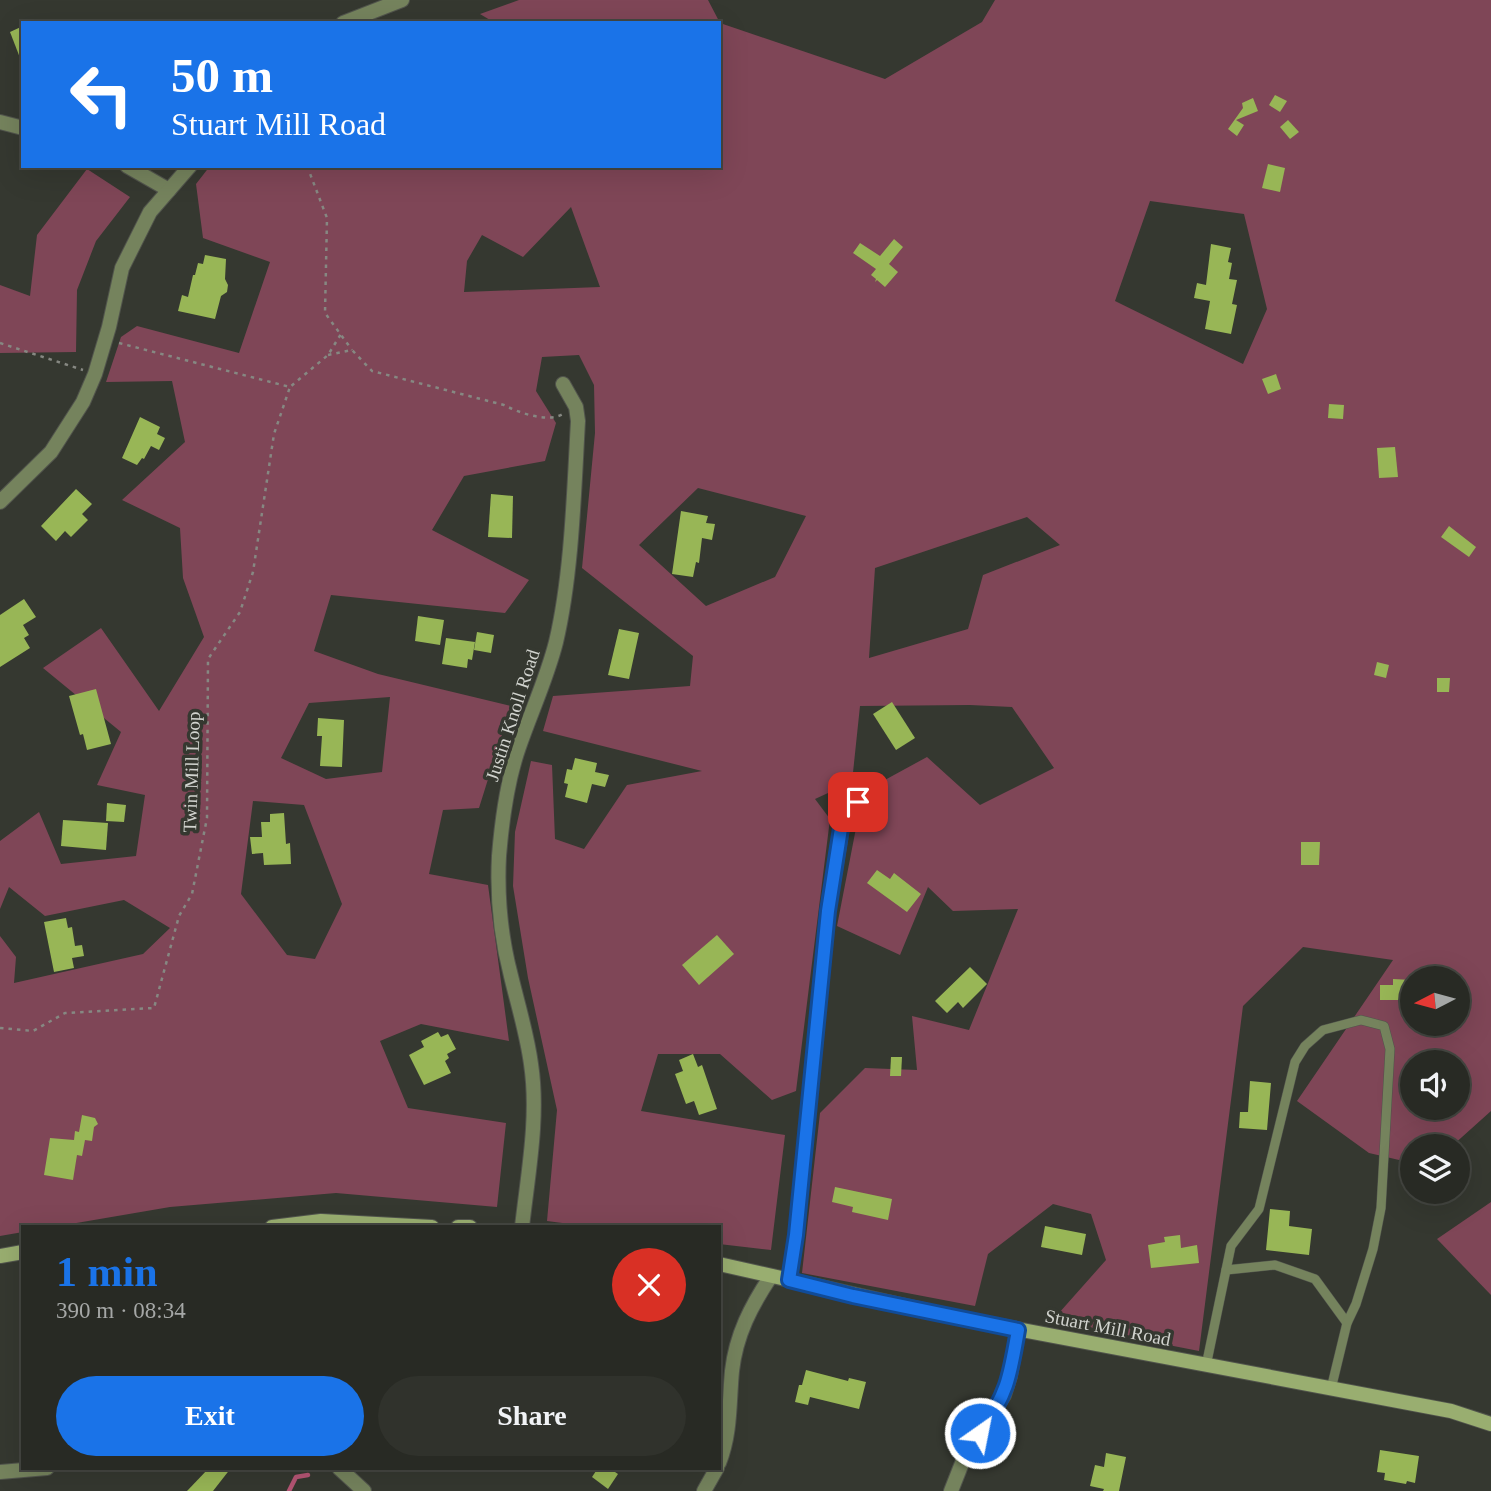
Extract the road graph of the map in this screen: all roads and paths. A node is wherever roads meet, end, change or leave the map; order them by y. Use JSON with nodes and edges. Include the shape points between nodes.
{"nodes":[{"id":1,"x":402,"y":0,"type":"edge"},
{"id":2,"x":347,"y":21,"type":"edge"},
{"id":3,"x":0,"y":122,"type":"edge"},
{"id":4,"x":21,"y":127,"type":"edge"},
{"id":5,"x":130,"y":168,"type":"edge"},
{"id":6,"x":188,"y":168,"type":"edge"},
{"id":7,"x":310,"y":168,"type":"edge"},
{"id":8,"x":169,"y":190,"type":"junction"},
{"id":9,"x":341,"y":334,"type":"junction"},
{"id":10,"x":105,"y":340,"type":"junction"},
{"id":11,"x":0,"y":343,"type":"edge"},
{"id":12,"x":352,"y":350,"type":"junction"},
{"id":13,"x":328,"y":355,"type":"junction"},
{"id":14,"x":95,"y":374,"type":"junction"},
{"id":15,"x":563,"y":384,"type":"dead end"},
{"id":16,"x":290,"y":387,"type":"junction"},
{"id":17,"x":576,"y":407,"type":"junction"},
{"id":18,"x":0,"y":502,"type":"edge"},
{"id":19,"x":858,"y":802,"type":"dead end"},
{"id":20,"x":0,"y":1028,"type":"edge"},
{"id":21,"x":290,"y":1225,"type":"edge"},
{"id":22,"x":395,"y":1225,"type":"edge"},
{"id":23,"x":522,"y":1225,"type":"edge"},
{"id":24,"x":21,"y":1252,"type":"edge"},
{"id":25,"x":0,"y":1256,"type":"edge"},
{"id":26,"x":721,"y":1264,"type":"edge"},
{"id":27,"x":1226,"y":1270,"type":"junction"},
{"id":28,"x":771,"y":1276,"type":"junction"},
{"id":29,"x":789,"y":1280,"type":"junction"},
{"id":30,"x":1347,"y":1323,"type":"junction"},
{"id":31,"x":1018,"y":1330,"type":"junction"},
{"id":32,"x":1206,"y":1366,"type":"junction"},
{"id":33,"x":1331,"y":1389,"type":"junction"},
{"id":34,"x":1491,"y":1424,"type":"edge"},
{"id":35,"x":721,"y":1456,"type":"edge"},
{"id":36,"x":24,"y":1470,"type":"edge"},
{"id":37,"x":342,"y":1470,"type":"edge"},
{"id":38,"x":716,"y":1470,"type":"edge"},
{"id":39,"x":0,"y":1472,"type":"edge"},
{"id":40,"x":364,"y":1491,"type":"edge"},
{"id":41,"x":704,"y":1491,"type":"edge"},
{"id":42,"x":951,"y":1491,"type":"edge"}],
"edges":[{"from":1,"to":2,"type":"street"},
{"from":3,"to":4,"type":"street"},
{"from":5,"to":8,"type":"street"},
{"from":6,"to":8,"type":"street"},
{"from":7,"to":9,"type":"path","via":[[327,218],[325,313]]},
{"from":8,"to":10,"type":"street","via":[[150,212],[122,268]]},
{"from":9,"to":12,"type":"path"},
{"from":9,"to":13,"type":"path"},
{"from":10,"to":14,"type":"street"},
{"from":10,"to":16,"type":"path"},
{"from":11,"to":14,"type":"path"},
{"from":12,"to":13,"type":"path"},
{"from":12,"to":17,"type":"path","via":[[372,371],[519,412],[557,417]]},
{"from":13,"to":16,"type":"path"},
{"from":14,"to":18,"type":"street","via":[[51,452]]},
{"from":15,"to":17,"type":"street"},
{"from":16,"to":20,"type":"path","name":"Twin Mill Loop","via":[[274,434],[253,572],[240,612],[208,659],[207,818],[192,894],[179,916],[153,1008],[65,1013],[33,1031]]},
{"from":17,"to":23,"type":"street","name":"Justin Knoll Road","via":[[573,507],[561,615],[509,783],[499,859],[504,938],[526,1031],[534,1097]]},
{"from":19,"to":29,"type":"street","via":[[839,834]]},
{"from":21,"to":22,"type":"main road","via":[[321,1221]]},
{"from":24,"to":25,"type":"main road"},
{"from":26,"to":28,"type":"main road","name":"Stuart Mill Road"},
{"from":27,"to":30,"type":"lane","via":[[1275,1265],[1315,1279]]},
{"from":27,"to":30,"type":"lane","via":[[1231,1246],[1259,1209],[1295,1062],[1305,1046],[1323,1030],[1361,1020],[1384,1026],[1390,1049],[1381,1208],[1373,1249]]},
{"from":27,"to":32,"type":"lane"},
{"from":28,"to":29,"type":"main road","name":"Stuart Mill Road"},
{"from":28,"to":35,"type":"street","via":[[745,1320],[736,1349],[729,1427]]},
{"from":29,"to":31,"type":"main road","name":"Stuart Mill Road"},
{"from":30,"to":33,"type":"lane"},
{"from":31,"to":32,"type":"main road","name":"Stuart Mill Road"},
{"from":31,"to":42,"type":"street","via":[[1004,1395],[966,1453]]},
{"from":32,"to":33,"type":"main road","name":"Stuart Mill Road"},
{"from":33,"to":34,"type":"main road","name":"Stuart Mill Road"},
{"from":36,"to":39,"type":"street"},
{"from":37,"to":40,"type":"street"},
{"from":38,"to":41,"type":"street"}]}
